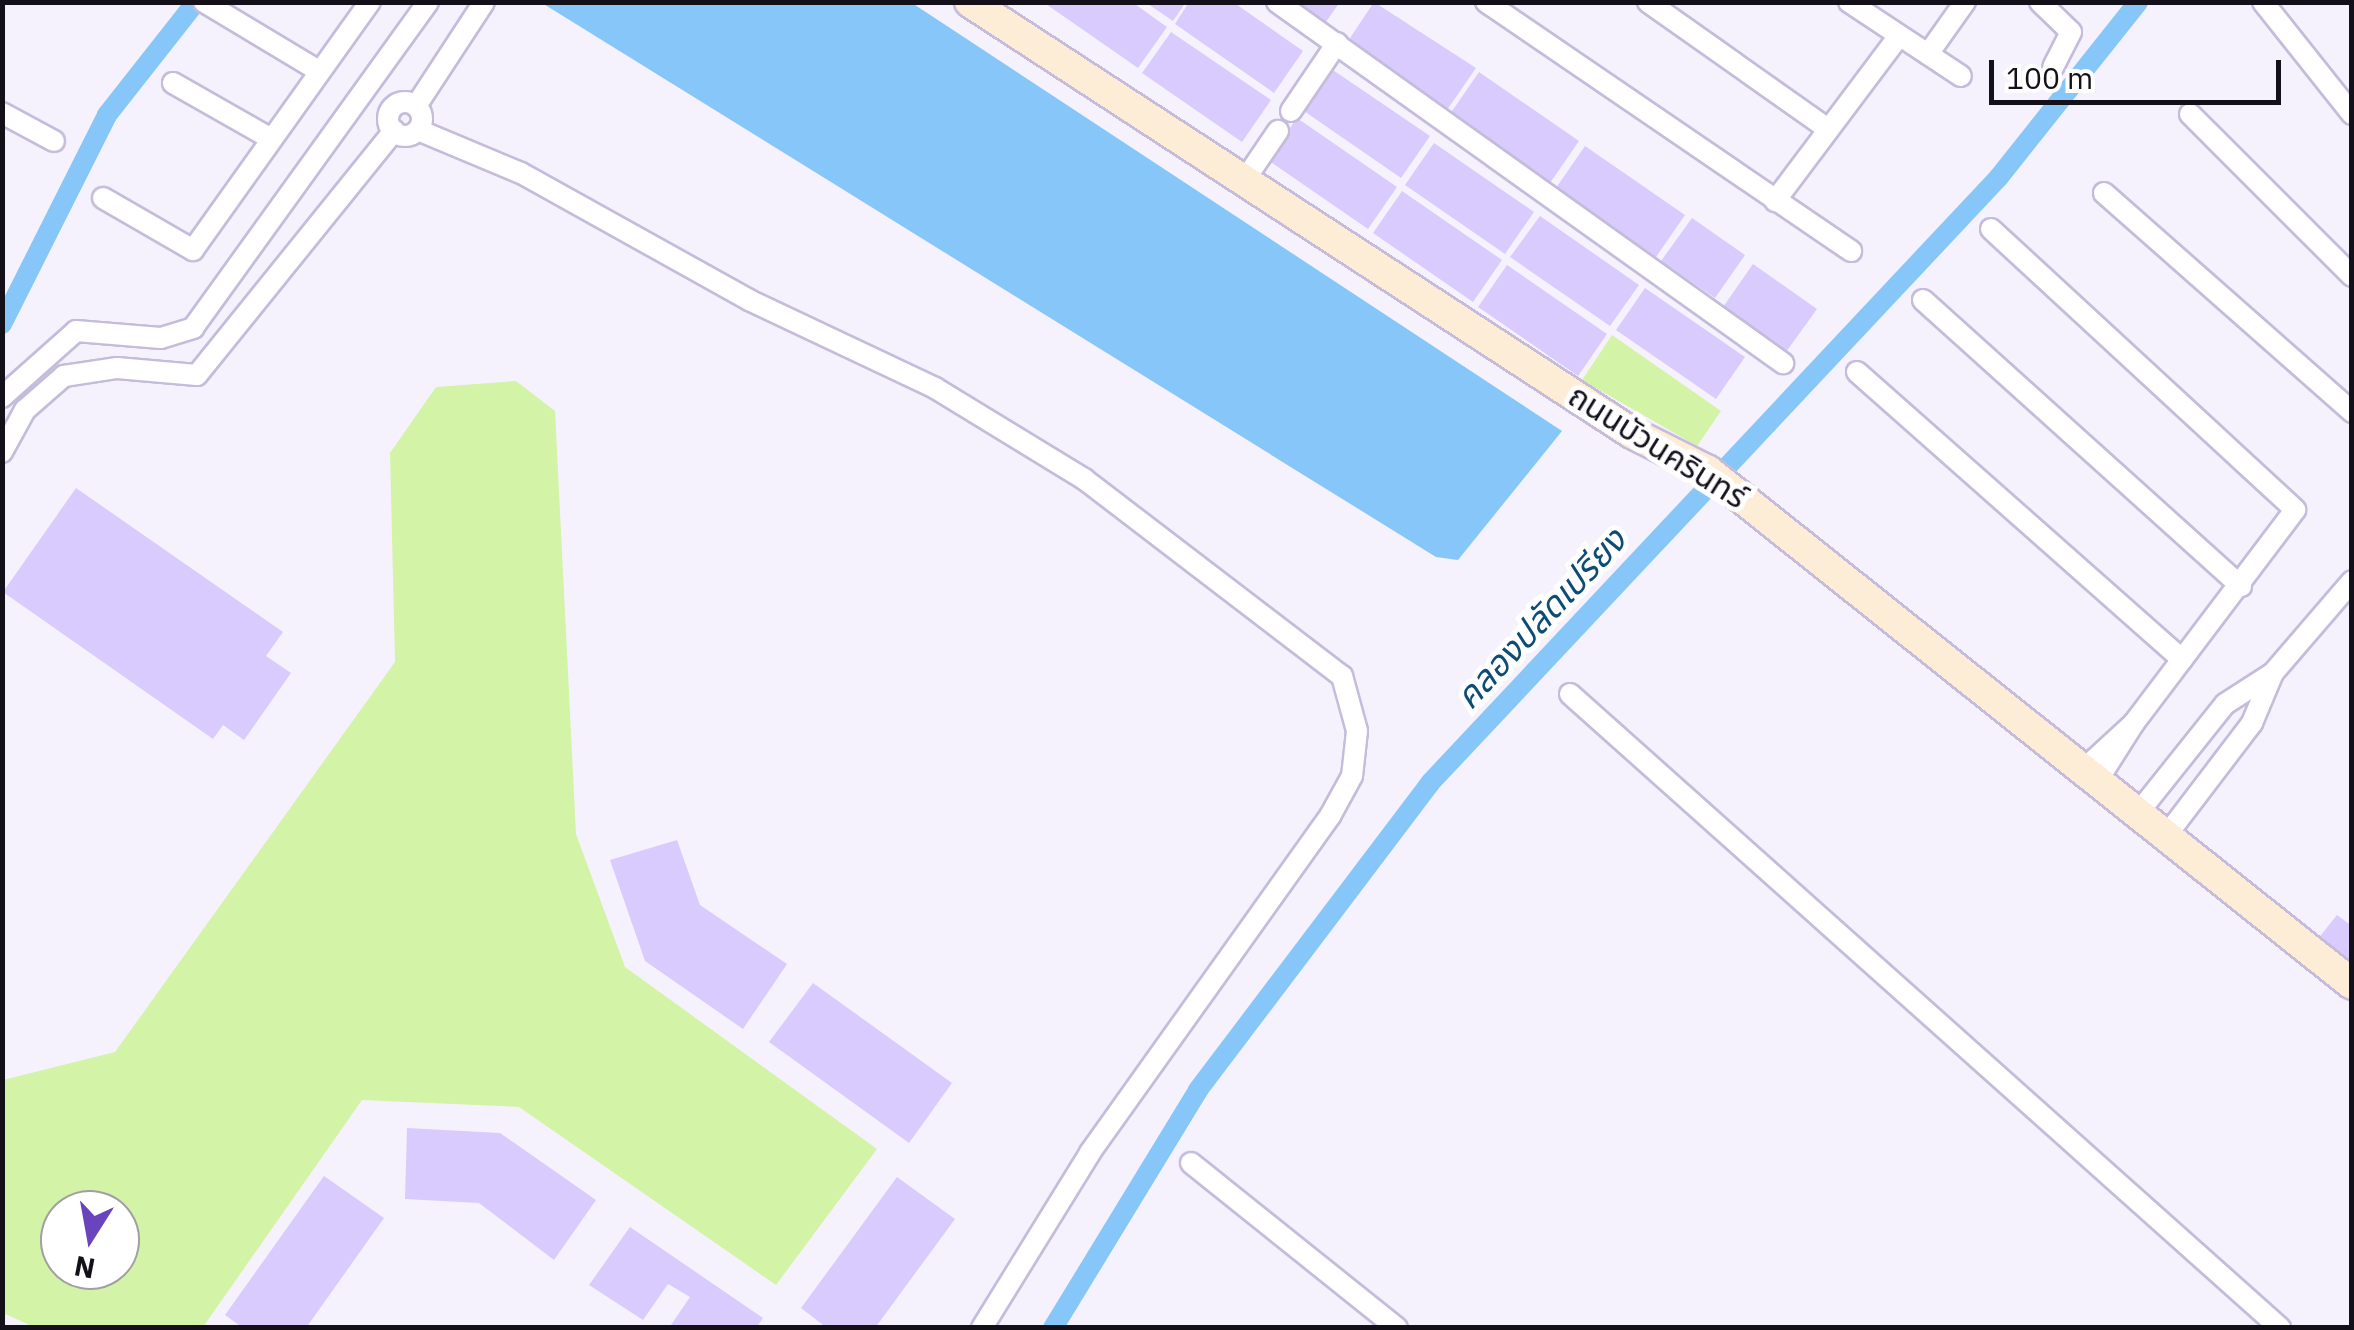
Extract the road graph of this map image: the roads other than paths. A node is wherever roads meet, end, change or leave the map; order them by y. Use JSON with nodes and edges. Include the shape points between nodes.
{"nodes":[{"id":1,"x":204,"y":2,"type":"edge"},
{"id":2,"x":370,"y":2,"type":"edge"},
{"id":3,"x":428,"y":2,"type":"edge"},
{"id":4,"x":484,"y":2,"type":"edge"},
{"id":5,"x":970,"y":2,"type":"edge"},
{"id":6,"x":1277,"y":2,"type":"edge"},
{"id":7,"x":1486,"y":2,"type":"edge"},
{"id":8,"x":1648,"y":2,"type":"edge"},
{"id":9,"x":1849,"y":2,"type":"edge"},
{"id":10,"x":1965,"y":2,"type":"edge"},
{"id":11,"x":2040,"y":2,"type":"edge"},
{"id":12,"x":2263,"y":2,"type":"edge"},
{"id":13,"x":1899,"y":36,"type":"junction"},
{"id":14,"x":1337,"y":43,"type":"junction"},
{"id":15,"x":1928,"y":54,"type":"junction"},
{"id":16,"x":2053,"y":67,"type":"dead end"},
{"id":17,"x":318,"y":72,"type":"junction"},
{"id":18,"x":1961,"y":76,"type":"dead end"},
{"id":19,"x":173,"y":83,"type":"dead end"},
{"id":20,"x":416,"y":106,"type":"junction"},
{"id":21,"x":1291,"y":111,"type":"dead end"},
{"id":22,"x":2,"y":113,"type":"edge"},
{"id":23,"x":2190,"y":114,"type":"dead end"},
{"id":24,"x":2352,"y":114,"type":"edge"},
{"id":25,"x":1828,"y":129,"type":"junction"},
{"id":26,"x":418,"y":130,"type":"junction"},
{"id":27,"x":1278,"y":131,"type":"dead end"},
{"id":28,"x":394,"y":132,"type":"junction"},
{"id":29,"x":270,"y":138,"type":"junction"},
{"id":30,"x":54,"y":141,"type":"dead end"},
{"id":31,"x":1246,"y":178,"type":"junction"},
{"id":32,"x":2104,"y":194,"type":"dead end"},
{"id":33,"x":103,"y":198,"type":"dead end"},
{"id":34,"x":1775,"y":202,"type":"junction"},
{"id":35,"x":1991,"y":229,"type":"dead end"},
{"id":36,"x":1852,"y":250,"type":"dead end"},
{"id":37,"x":2352,"y":276,"type":"edge"},
{"id":38,"x":1923,"y":300,"type":"dead end"},
{"id":39,"x":1783,"y":363,"type":"dead end"},
{"id":40,"x":1857,"y":372,"type":"dead end"},
{"id":41,"x":2,"y":397,"type":"edge"},
{"id":42,"x":2352,"y":412,"type":"edge"},
{"id":43,"x":2,"y":452,"type":"edge"},
{"id":44,"x":2352,"y":581,"type":"edge"},
{"id":45,"x":2241,"y":586,"type":"junction"},
{"id":46,"x":2182,"y":660,"type":"junction"},
{"id":47,"x":2273,"y":673,"type":"junction"},
{"id":48,"x":1570,"y":694,"type":"dead end"},
{"id":49,"x":2089,"y":777,"type":"junction"},
{"id":50,"x":2138,"y":813,"type":"junction"},
{"id":51,"x":2166,"y":836,"type":"junction"},
{"id":52,"x":2352,"y":984,"type":"edge"},
{"id":53,"x":1192,"y":1163,"type":"dead end"},
{"id":54,"x":982,"y":1328,"type":"edge"},
{"id":55,"x":1397,"y":1328,"type":"edge"},
{"id":56,"x":2280,"y":1328,"type":"edge"}],
"edges":[{"from":1,"to":17,"type":"street"},
{"from":2,"to":17,"type":"street"},
{"from":3,"to":41,"type":"street","via":[[192,328],[161,338],[76,332]]},
{"from":4,"to":20,"type":"street"},
{"from":5,"to":31,"type":"street","name":"ถนนบัวนครินทร์"},
{"from":6,"to":14,"type":"street"},
{"from":7,"to":34,"type":"street"},
{"from":8,"to":25,"type":"street"},
{"from":9,"to":13,"type":"street"},
{"from":10,"to":15,"type":"street"},
{"from":11,"to":16,"type":"street","via":[[2071,32]]},
{"from":12,"to":24,"type":"street"},
{"from":13,"to":15,"type":"street"},
{"from":13,"to":25,"type":"street"},
{"from":14,"to":21,"type":"street"},
{"from":14,"to":39,"type":"street"},
{"from":15,"to":18,"type":"street"},
{"from":17,"to":29,"type":"street"},
{"from":19,"to":29,"type":"street"},
{"from":20,"to":26,"type":"street"},
{"from":20,"to":28,"type":"street","via":[[392,108]]},
{"from":22,"to":30,"type":"street"},
{"from":23,"to":37,"type":"street"},
{"from":25,"to":34,"type":"street"},
{"from":26,"to":28,"type":"street"},
{"from":26,"to":54,"type":"street","via":[[521,173],[749,300],[935,388],[1084,479],[1342,676],[1358,731],[1352,776],[1330,816],[1090,1152]]},
{"from":27,"to":31,"type":"street"},
{"from":28,"to":43,"type":"street","via":[[197,375],[117,368],[64,376],[25,410]]},
{"from":29,"to":33,"type":"street","via":[[194,250]]},
{"from":31,"to":49,"type":"street","name":"ถนนบัวนครินทร์","via":[[1620,425],[1708,471]]},
{"from":32,"to":42,"type":"street"},
{"from":34,"to":36,"type":"street"},
{"from":35,"to":45,"type":"street","via":[[2291,497],[2292,521]]},
{"from":38,"to":45,"type":"street"},
{"from":40,"to":46,"type":"street"},
{"from":44,"to":47,"type":"street"},
{"from":45,"to":46,"type":"street"},
{"from":46,"to":49,"type":"street"},
{"from":47,"to":50,"type":"street","via":[[2225,704]]},
{"from":47,"to":51,"type":"street","via":[[2252,723]]},
{"from":48,"to":56,"type":"street"},
{"from":49,"to":50,"type":"street","name":"ถนนบัวนครินทร์"},
{"from":50,"to":51,"type":"street","name":"ถนนบัวนครินทร์"},
{"from":51,"to":52,"type":"street","name":"ถนนบัวนครินทร์"},
{"from":53,"to":55,"type":"street"}]}
